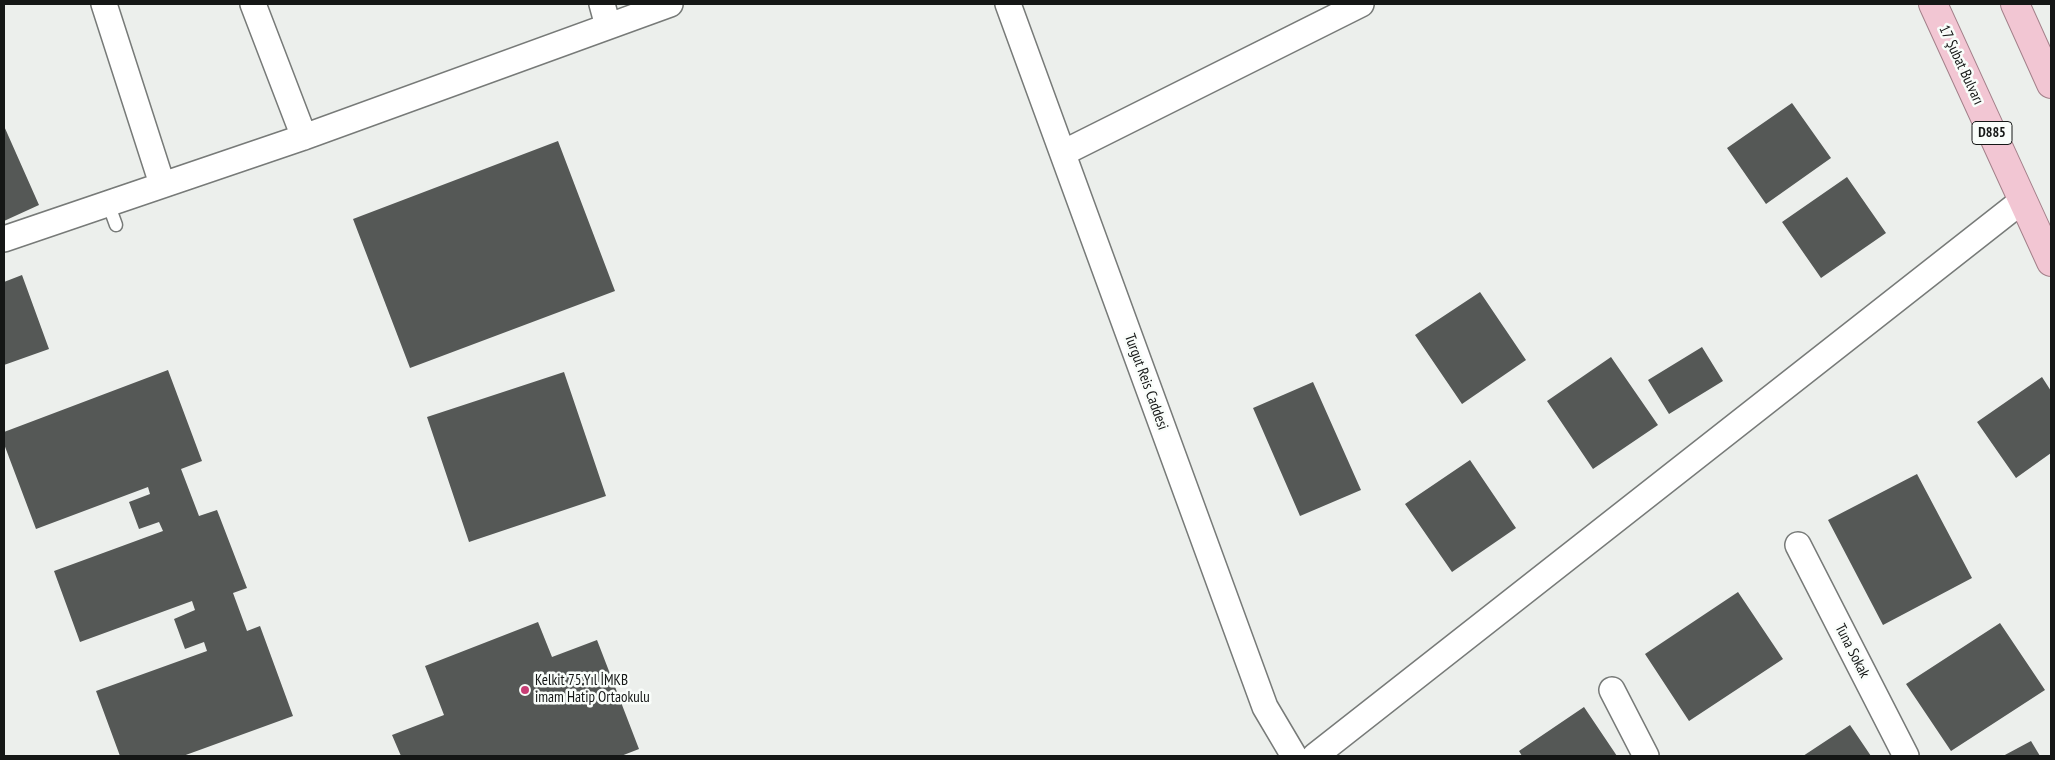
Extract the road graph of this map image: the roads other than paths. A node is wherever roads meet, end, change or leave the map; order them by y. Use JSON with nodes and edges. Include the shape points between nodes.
{"nodes":[{"id":1,"x":104,"y":4,"type":"edge"},
{"id":2,"x":253,"y":4,"type":"edge"},
{"id":3,"x":670,"y":4,"type":"edge"},
{"id":4,"x":1008,"y":4,"type":"edge"},
{"id":5,"x":1361,"y":4,"type":"edge"},
{"id":6,"x":1933,"y":4,"type":"edge"},
{"id":7,"x":2015,"y":4,"type":"edge"},
{"id":8,"x":605,"y":15,"type":"edge"},
{"id":9,"x":2051,"y":84,"type":"edge"},
{"id":10,"x":304,"y":137,"type":"junction"},
{"id":11,"x":1063,"y":153,"type":"junction"},
{"id":12,"x":162,"y":184,"type":"junction"},
{"id":13,"x":2023,"y":200,"type":"junction"},
{"id":14,"x":4,"y":239,"type":"edge"},
{"id":15,"x":2051,"y":262,"type":"edge"},
{"id":16,"x":1798,"y":545,"type":"dead end"},
{"id":17,"x":1612,"y":690,"type":"dead end"},
{"id":18,"x":1294,"y":756,"type":"edge"},
{"id":19,"x":1315,"y":756,"type":"edge"},
{"id":20,"x":1646,"y":756,"type":"edge"},
{"id":21,"x":1906,"y":756,"type":"edge"}],
"edges":[{"from":1,"to":12,"type":"street"},
{"from":2,"to":10,"type":"street"},
{"from":3,"to":8,"type":"street"},
{"from":4,"to":11,"type":"street","name":"Turgut Reis Caddesi"},
{"from":5,"to":11,"type":"street"},
{"from":6,"to":13,"type":"highway","name":"17 Şubat Bulvarı","number":"D885"},
{"from":7,"to":9,"type":"highway"},
{"from":8,"to":10,"type":"street"},
{"from":10,"to":12,"type":"street"},
{"from":11,"to":18,"type":"street","name":"Turgut Reis Caddesi","via":[[1265,707]]},
{"from":12,"to":14,"type":"street","via":[[112,214]]},
{"from":13,"to":15,"type":"highway","name":"17 Şubat Bulvarı","number":"D885"},
{"from":13,"to":19,"type":"street"},
{"from":16,"to":21,"type":"street","name":"Tuna Sokak"},
{"from":17,"to":20,"type":"street"}]}
